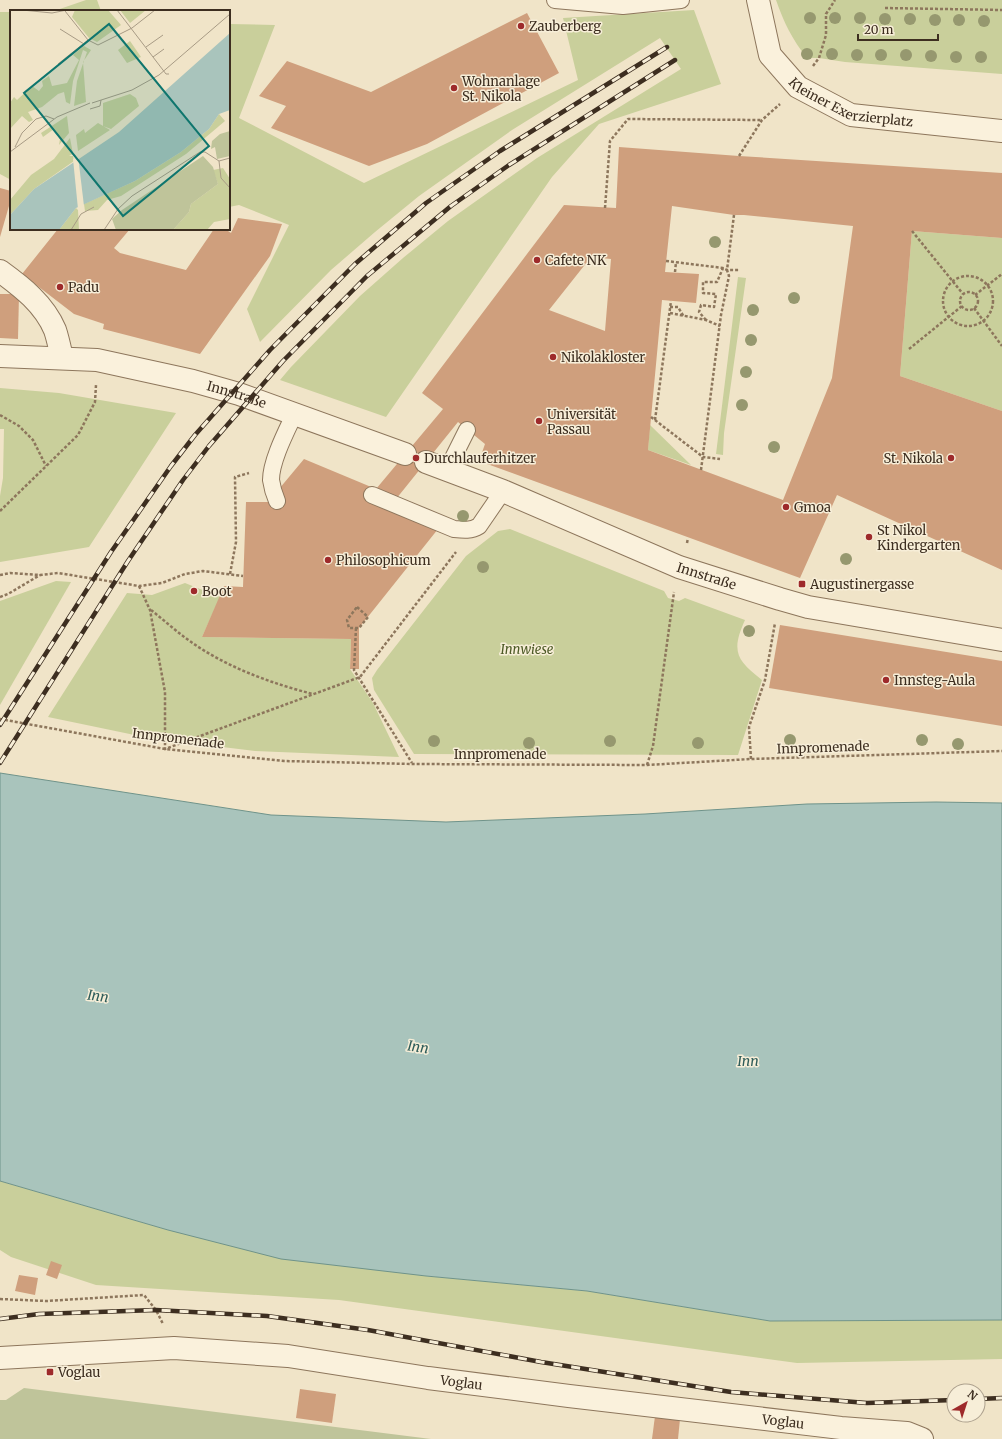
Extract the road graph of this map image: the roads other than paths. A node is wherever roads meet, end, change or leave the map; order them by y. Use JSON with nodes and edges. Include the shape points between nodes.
{"nodes":[{"id":1,"x":555,"y":0,"type":"edge"},
{"id":2,"x":681,"y":0,"type":"edge"},
{"id":3,"x":758,"y":0,"type":"edge"},
{"id":4,"x":1002,"y":131,"type":"edge"},
{"id":5,"x":0,"y":271,"type":"edge"},
{"id":6,"x":0,"y":356,"type":"edge"},
{"id":7,"x":62,"y":358,"type":"junction"},
{"id":8,"x":294,"y":414,"type":"junction"},
{"id":9,"x":467,"y":430,"type":"dead end"},
{"id":10,"x":406,"y":454,"type":"dead end"},
{"id":11,"x":426,"y":462,"type":"dead end"},
{"id":12,"x":448,"y":470,"type":"junction"},
{"id":13,"x":503,"y":492,"type":"junction"},
{"id":14,"x":372,"y":495,"type":"dead end"},
{"id":15,"x":277,"y":501,"type":"dead end"},
{"id":16,"x":1002,"y":640,"type":"edge"},
{"id":17,"x":0,"y":1358,"type":"edge"},
{"id":18,"x":922,"y":1439,"type":"edge"}],
"edges":[{"from":1,"to":2,"type":"lane","via":[[623,6]]},
{"from":3,"to":4,"type":"street","name":"Kleiner Exerzierplatz","via":[[770,55],[798,87],[851,115]]},
{"from":5,"to":7,"type":"street","via":[[23,288],[42,308],[55,330]]},
{"from":6,"to":7,"type":"street","name":"Innstraße"},
{"from":7,"to":8,"type":"street","name":"Innstraße","via":[[97,360],[193,381]]},
{"from":8,"to":10,"type":"street","name":"Innstraße"},
{"from":8,"to":15,"type":"lane","via":[[273,466],[271,480]]},
{"from":9,"to":12,"type":"lane"},
{"from":11,"to":12,"type":"street","name":"Innstraße"},
{"from":12,"to":13,"type":"street","name":"Innstraße"},
{"from":13,"to":14,"type":"lane","via":[[474,530],[454,529]]},
{"from":13,"to":16,"type":"street","name":"Innstraße","via":[[679,567],[780,599],[808,607]]},
{"from":17,"to":18,"type":"street","name":"Voglau","via":[[174,1348],[288,1356],[428,1378],[569,1396],[841,1428],[907,1433]]}]}
